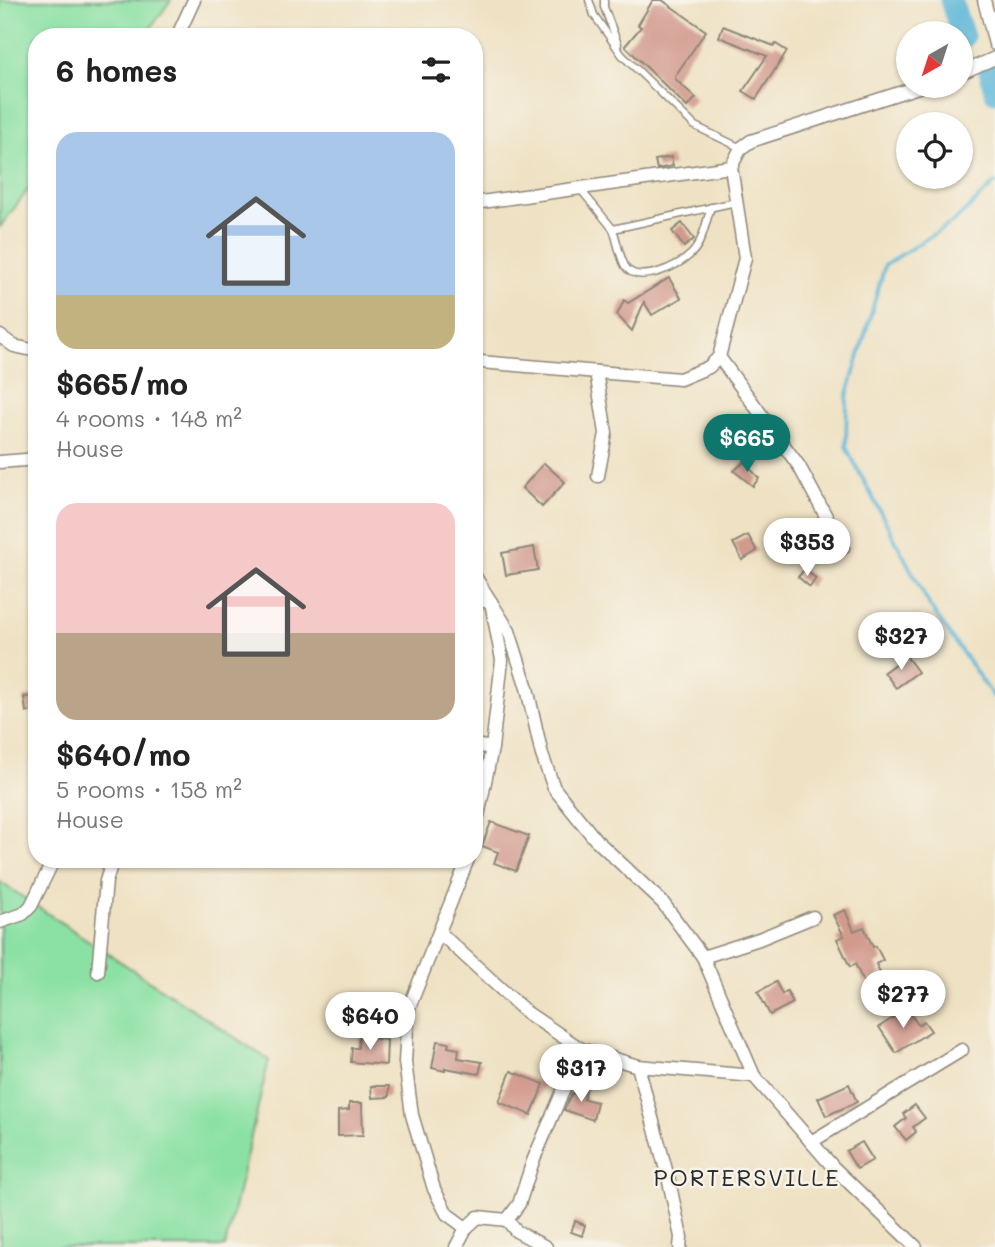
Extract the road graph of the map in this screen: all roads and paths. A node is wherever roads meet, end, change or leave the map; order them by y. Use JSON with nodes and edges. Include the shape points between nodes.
{"nodes":[{"id":1,"x":194,"y":0,"type":"edge"},
{"id":2,"x":589,"y":0,"type":"edge"},
{"id":3,"x":604,"y":0,"type":"edge"},
{"id":4,"x":984,"y":0,"type":"edge"},
{"id":5,"x":181,"y":28,"type":"edge"},
{"id":6,"x":995,"y":44,"type":"edge"},
{"id":7,"x":622,"y":55,"type":"junction"},
{"id":8,"x":995,"y":58,"type":"edge"},
{"id":9,"x":973,"y":68,"type":"edge"},
{"id":10,"x":896,"y":94,"type":"edge"},
{"id":11,"x":741,"y":148,"type":"junction"},
{"id":12,"x":731,"y":167,"type":"junction"},
{"id":13,"x":580,"y":188,"type":"junction"},
{"id":14,"x":483,"y":202,"type":"edge"},
{"id":15,"x":736,"y":202,"type":"junction"},
{"id":16,"x":711,"y":207,"type":"junction"},
{"id":17,"x":613,"y":229,"type":"junction"},
{"id":18,"x":0,"y":336,"type":"edge"},
{"id":19,"x":28,"y":349,"type":"edge"},
{"id":20,"x":719,"y":357,"type":"junction"},
{"id":21,"x":483,"y":362,"type":"edge"},
{"id":22,"x":596,"y":372,"type":"junction"},
{"id":23,"x":28,"y":460,"type":"edge"},
{"id":24,"x":0,"y":462,"type":"edge"},
{"id":25,"x":598,"y":476,"type":"dead end"},
{"id":26,"x":843,"y":548,"type":"dead end"},
{"id":27,"x":483,"y":589,"type":"edge"},
{"id":28,"x":483,"y":601,"type":"edge"},
{"id":29,"x":491,"y":602,"type":"junction"},
{"id":30,"x":483,"y":746,"type":"edge"},
{"id":31,"x":492,"y":748,"type":"junction"},
{"id":32,"x":483,"y":792,"type":"edge"},
{"id":33,"x":50,"y":868,"type":"edge"},
{"id":34,"x":110,"y":868,"type":"edge"},
{"id":35,"x":465,"y":868,"type":"edge"},
{"id":36,"x":813,"y":917,"type":"dead end"},
{"id":37,"x":0,"y":922,"type":"edge"},
{"id":38,"x":440,"y":933,"type":"junction"},
{"id":39,"x":703,"y":957,"type":"junction"},
{"id":40,"x":98,"y":972,"type":"dead end"},
{"id":41,"x":581,"y":1049,"type":"junction"},
{"id":42,"x":962,"y":1050,"type":"dead end"},
{"id":43,"x":638,"y":1066,"type":"junction"},
{"id":44,"x":754,"y":1076,"type":"junction"},
{"id":45,"x":811,"y":1142,"type":"junction"},
{"id":46,"x":508,"y":1220,"type":"junction"},
{"id":47,"x":466,"y":1228,"type":"junction"},
{"id":48,"x":456,"y":1247,"type":"edge"},
{"id":49,"x":546,"y":1247,"type":"edge"},
{"id":50,"x":680,"y":1247,"type":"edge"},
{"id":51,"x":916,"y":1247,"type":"edge"}],
"edges":[{"from":1,"to":5,"type":"street"},
{"from":2,"to":7,"type":"lane"},
{"from":3,"to":7,"type":"lane"},
{"from":4,"to":6,"type":"street"},
{"from":7,"to":11,"type":"lane","via":[[695,126]]},
{"from":8,"to":9,"type":"street"},
{"from":10,"to":11,"type":"street"},
{"from":11,"to":12,"type":"street"},
{"from":12,"to":13,"type":"street"},
{"from":12,"to":15,"type":"street"},
{"from":13,"to":14,"type":"street"},
{"from":13,"to":17,"type":"lane"},
{"from":15,"to":16,"type":"lane"},
{"from":15,"to":20,"type":"street","via":[[745,258]]},
{"from":16,"to":17,"type":"lane"},
{"from":16,"to":17,"type":"lane","via":[[694,252],[648,275],[626,268]]},
{"from":18,"to":19,"type":"street"},
{"from":20,"to":22,"type":"street","via":[[709,367],[680,379]]},
{"from":20,"to":26,"type":"street","via":[[799,466]]},
{"from":21,"to":22,"type":"street"},
{"from":22,"to":25,"type":"street","via":[[606,433]]},
{"from":23,"to":24,"type":"street"},
{"from":27,"to":29,"type":"street"},
{"from":28,"to":29,"type":"street"},
{"from":29,"to":31,"type":"street","via":[[502,660]]},
{"from":29,"to":39,"type":"street","via":[[509,631],[554,788],[595,839],[663,903]]},
{"from":30,"to":31,"type":"street"},
{"from":31,"to":32,"type":"street"},
{"from":33,"to":37,"type":"street","via":[[23,914]]},
{"from":34,"to":40,"type":"street"},
{"from":35,"to":38,"type":"street"},
{"from":36,"to":39,"type":"street"},
{"from":38,"to":41,"type":"street","via":[[526,1012]]},
{"from":38,"to":47,"type":"street","via":[[408,1010],[405,1062],[412,1115],[434,1189],[447,1214]]},
{"from":39,"to":44,"type":"street"},
{"from":41,"to":43,"type":"street"},
{"from":41,"to":46,"type":"street","via":[[519,1204]]},
{"from":42,"to":45,"type":"street"},
{"from":43,"to":44,"type":"street"},
{"from":43,"to":50,"type":"street","via":[[669,1181]]},
{"from":44,"to":45,"type":"street"},
{"from":45,"to":51,"type":"street"},
{"from":46,"to":47,"type":"street","via":[[478,1217]]},
{"from":46,"to":49,"type":"street","via":[[516,1231]]},
{"from":47,"to":48,"type":"street"}]}
